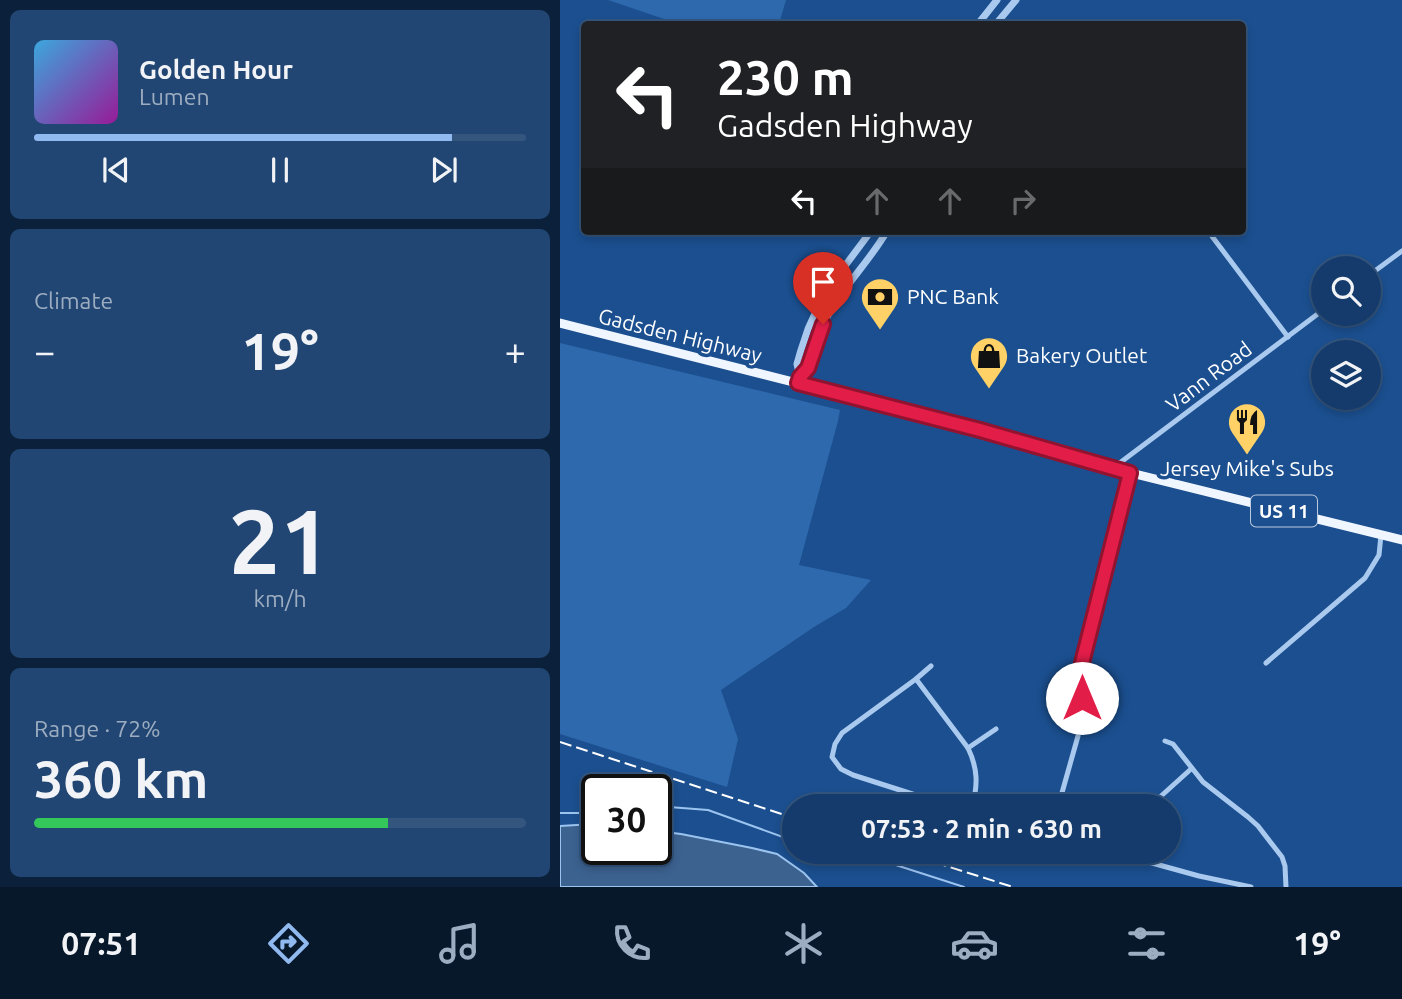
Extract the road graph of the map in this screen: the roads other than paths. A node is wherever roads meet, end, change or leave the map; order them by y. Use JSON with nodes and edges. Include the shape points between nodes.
{"nodes":[{"id":1,"x":997,"y":0,"type":"edge"},
{"id":2,"x":1016,"y":0,"type":"edge"},
{"id":3,"x":980,"y":21,"type":"edge"},
{"id":4,"x":998,"y":21,"type":"edge"},
{"id":5,"x":868,"y":235,"type":"edge"},
{"id":6,"x":884,"y":235,"type":"edge"},
{"id":7,"x":1211,"y":235,"type":"edge"},
{"id":8,"x":1402,"y":251,"type":"edge"},
{"id":9,"x":1381,"y":266,"type":"edge"},
{"id":10,"x":1311,"y":319,"type":"edge"},
{"id":11,"x":560,"y":323,"type":"edge"},
{"id":12,"x":1288,"y":337,"type":"junction"},
{"id":13,"x":799,"y":380,"type":"junction"},
{"id":14,"x":1113,"y":468,"type":"junction"},
{"id":15,"x":1130,"y":473,"type":"junction"},
{"id":16,"x":1381,"y":535,"type":"junction"},
{"id":17,"x":1402,"y":540,"type":"edge"},
{"id":18,"x":1266,"y":663,"type":"dead end"},
{"id":19,"x":931,"y":666,"type":"dead end"},
{"id":20,"x":916,"y":679,"type":"junction"},
{"id":21,"x":996,"y":729,"type":"dead end"},
{"id":22,"x":1165,"y":741,"type":"dead end"},
{"id":23,"x":968,"y":748,"type":"junction"},
{"id":24,"x":1191,"y":769,"type":"junction"},
{"id":25,"x":912,"y":794,"type":"edge"},
{"id":26,"x":974,"y":794,"type":"edge"},
{"id":27,"x":1062,"y":794,"type":"edge"},
{"id":28,"x":1163,"y":794,"type":"edge"},
{"id":29,"x":1157,"y":864,"type":"edge"},
{"id":30,"x":1251,"y":887,"type":"edge"},
{"id":31,"x":1286,"y":887,"type":"edge"}],
"edges":[{"from":1,"to":3,"type":"street"},
{"from":2,"to":4,"type":"street"},
{"from":5,"to":13,"type":"street","via":[[824,294],[799,357]]},
{"from":6,"to":13,"type":"street","via":[[832,307]]},
{"from":7,"to":12,"type":"street"},
{"from":8,"to":9,"type":"street"},
{"from":10,"to":12,"type":"street","name":"Vann Road"},
{"from":11,"to":13,"type":"main road","name":"Gadsden Highway","number":"US 11"},
{"from":12,"to":14,"type":"street","name":"Vann Road"},
{"from":13,"to":14,"type":"main road","name":"Gadsden Highway","number":"US 11"},
{"from":14,"to":15,"type":"main road","name":"Gadsden Highway","number":"US 11"},
{"from":15,"to":16,"type":"main road","name":"Gadsden Highway","number":"US 11"},
{"from":15,"to":27,"type":"street","via":[[1082,663],[1078,736]]},
{"from":16,"to":17,"type":"main road","name":"Gadsden Highway","number":"US 11"},
{"from":16,"to":18,"type":"street","via":[[1378,555],[1365,578]]},
{"from":19,"to":20,"type":"street"},
{"from":20,"to":23,"type":"street"},
{"from":20,"to":25,"type":"street","via":[[842,733],[832,757],[853,775]]},
{"from":21,"to":23,"type":"street"},
{"from":22,"to":24,"type":"street"},
{"from":23,"to":26,"type":"street","via":[[976,768]]},
{"from":24,"to":28,"type":"street"},
{"from":24,"to":31,"type":"street","via":[[1248,817],[1274,846],[1285,866]]},
{"from":29,"to":30,"type":"street"}]}
